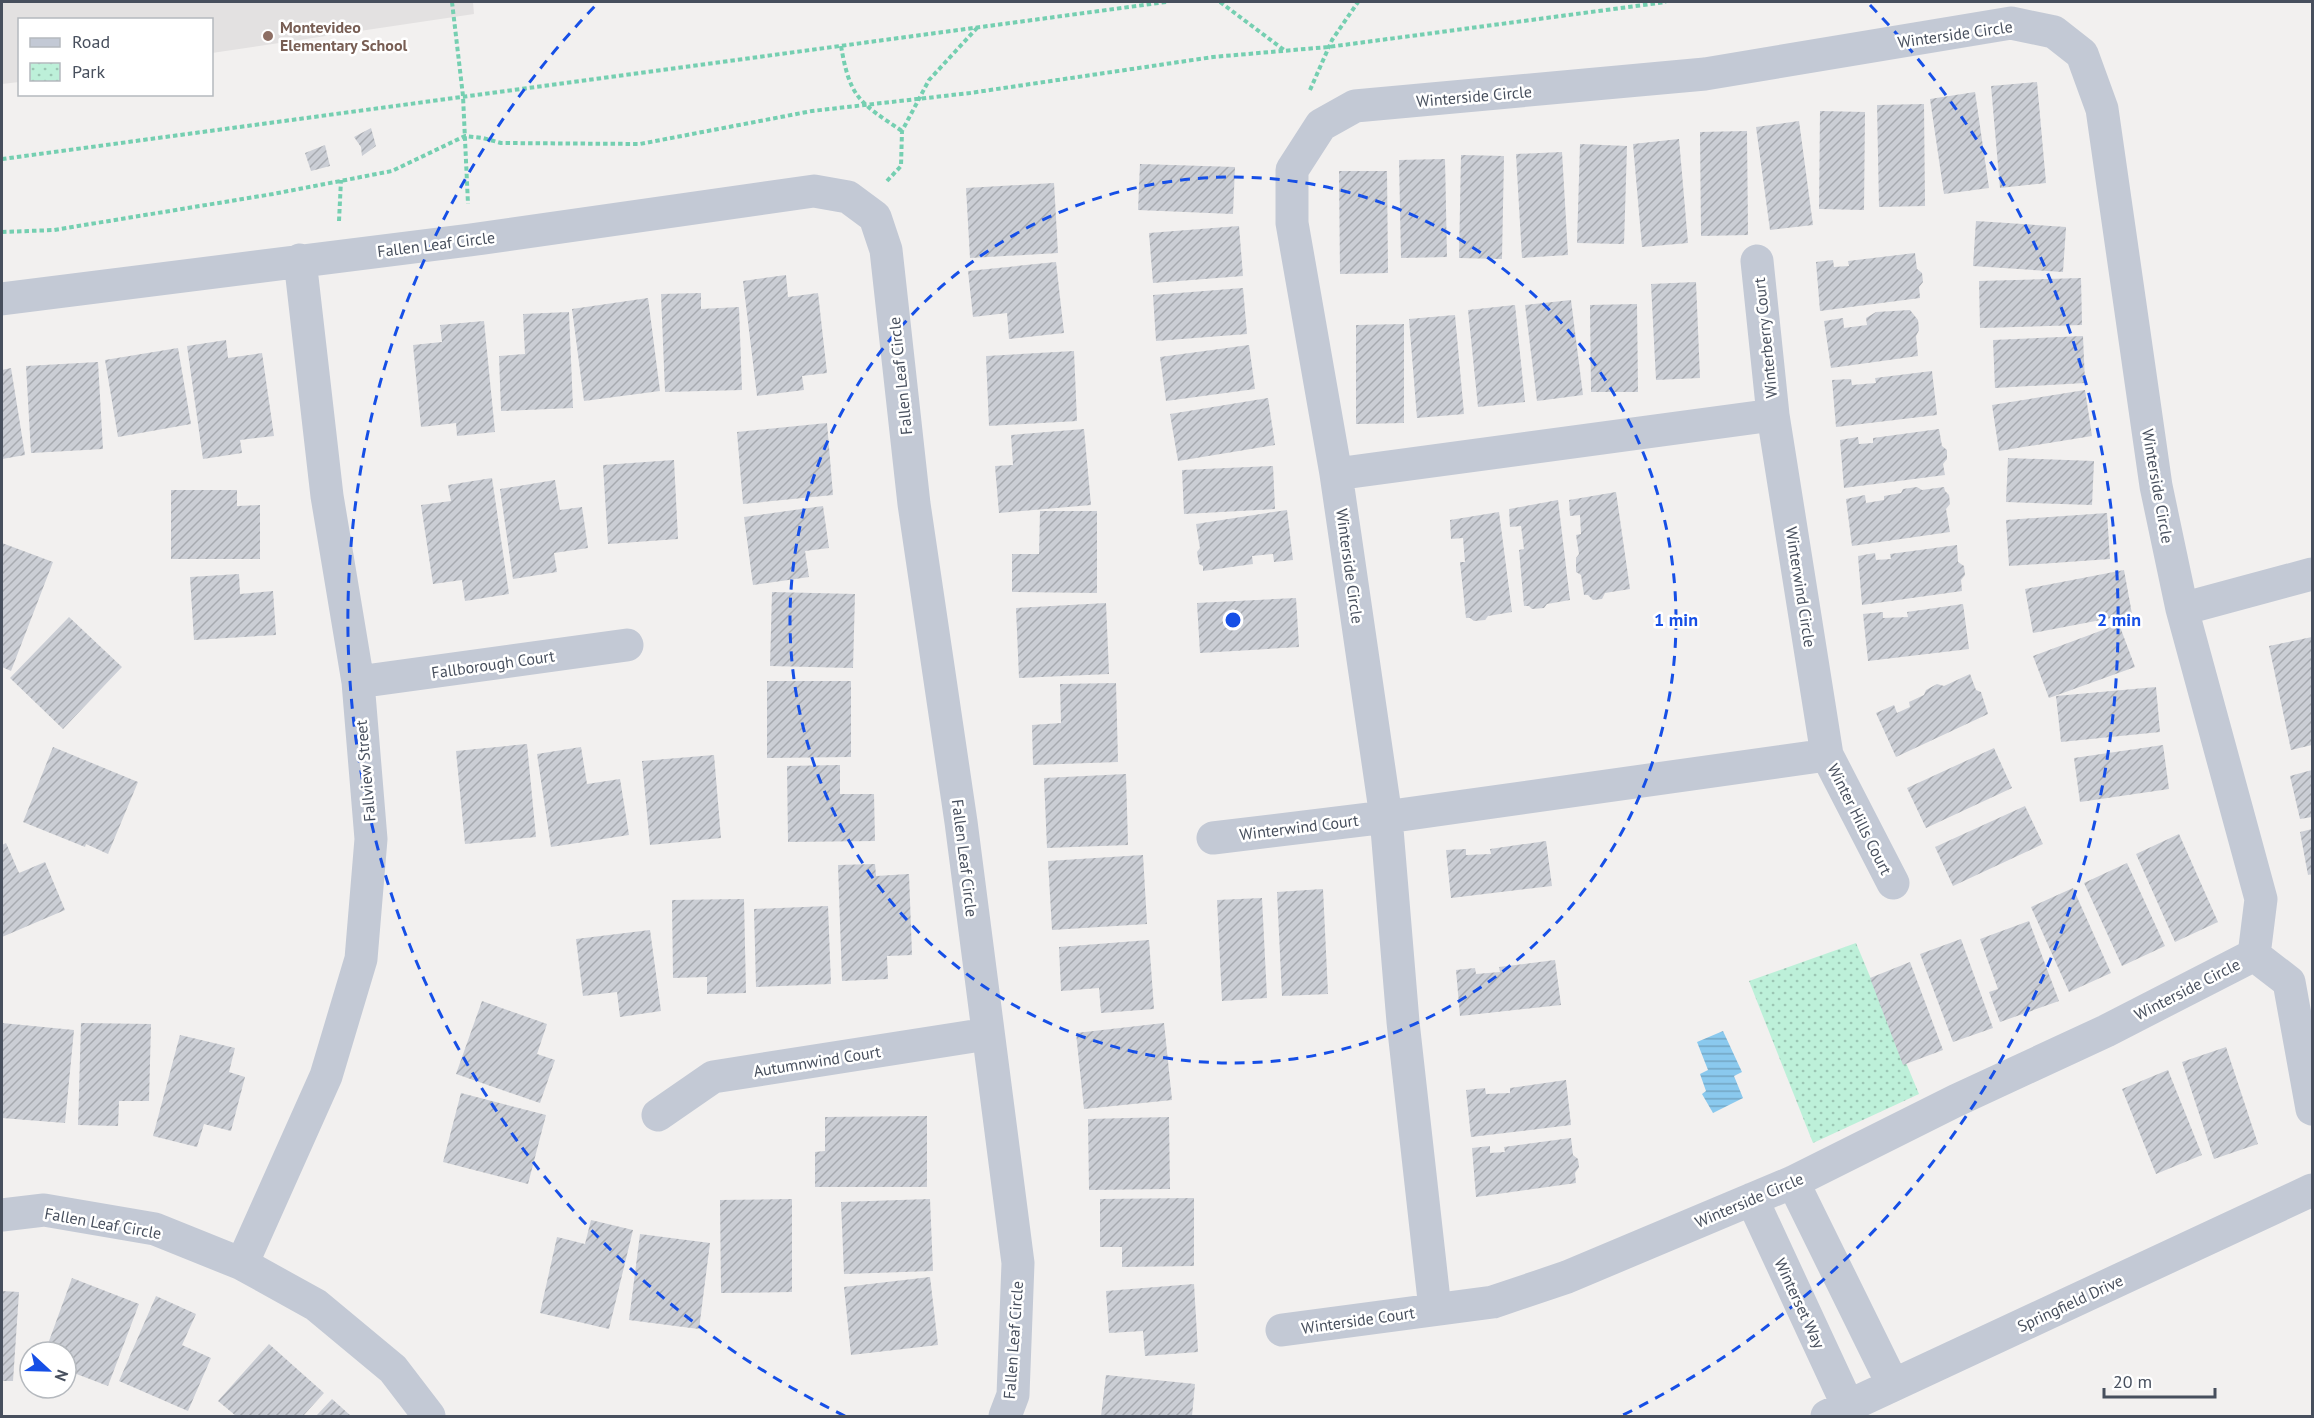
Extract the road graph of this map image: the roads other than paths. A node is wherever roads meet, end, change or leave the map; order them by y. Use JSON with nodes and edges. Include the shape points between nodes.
{"nodes":[{"id":1,"x":300,"y":260,"type":"junction"},
{"id":2,"x":1757,"y":261,"type":"dead end"},
{"id":3,"x":2,"y":299,"type":"edge"},
{"id":4,"x":1773,"y":415,"type":"junction"},
{"id":5,"x":1336,"y":474,"type":"junction"},
{"id":6,"x":2313,"y":574,"type":"edge"},
{"id":7,"x":2182,"y":609,"type":"junction"},
{"id":8,"x":627,"y":645,"type":"dead end"},
{"id":9,"x":358,"y":682,"type":"junction"},
{"id":10,"x":1827,"y":755,"type":"junction"},
{"id":11,"x":1386,"y":817,"type":"junction"},
{"id":12,"x":1213,"y":838,"type":"dead end"},
{"id":13,"x":1893,"y":884,"type":"dead end"},
{"id":14,"x":2254,"y":955,"type":"junction"},
{"id":15,"x":987,"y":1034,"type":"junction"},
{"id":16,"x":2313,"y":1109,"type":"edge"},
{"id":17,"x":658,"y":1116,"type":"dead end"},
{"id":18,"x":1793,"y":1182,"type":"junction"},
{"id":19,"x":2313,"y":1191,"type":"edge"},
{"id":20,"x":1752,"y":1199,"type":"junction"},
{"id":21,"x":2,"y":1215,"type":"edge"},
{"id":22,"x":242,"y":1264,"type":"junction"},
{"id":23,"x":1435,"y":1309,"type":"junction"},
{"id":24,"x":1282,"y":1330,"type":"dead end"},
{"id":25,"x":1893,"y":1385,"type":"junction"},
{"id":26,"x":1838,"y":1411,"type":"edge"},
{"id":27,"x":429,"y":1416,"type":"edge"},
{"id":28,"x":1005,"y":1416,"type":"edge"}],
"edges":[{"from":1,"to":3,"type":"street","name":"Fallen Leaf Circle"},
{"from":1,"to":9,"type":"street","name":"Fallview Street","via":[[327,496]]},
{"from":1,"to":15,"type":"street","name":"Fallen Leaf Circle","via":[[814,191],[848,197],[875,218],[885,249],[914,504],[961,822]]},
{"from":2,"to":4,"type":"street","name":"Winterberry Court"},
{"from":4,"to":5,"type":"street"},
{"from":4,"to":10,"type":"street","name":"Winterwind Circle"},
{"from":5,"to":7,"type":"street","name":"Winterside Circle","via":[[1292,223],[1292,170],[1321,125],[1355,106],[1705,74],[2012,23],[2054,32],[2082,54],[2102,109],[2156,486]]},
{"from":5,"to":11,"type":"street","name":"Winterside Circle"},
{"from":6,"to":7,"type":"street"},
{"from":7,"to":14,"type":"street","name":"Winterside Circle","via":[[2261,899]]},
{"from":8,"to":9,"type":"street","name":"Fallborough Court"},
{"from":9,"to":22,"type":"street","name":"Fallview Street","via":[[371,839],[361,959],[326,1076]]},
{"from":10,"to":11,"type":"street"},
{"from":10,"to":13,"type":"street","name":"Winter Hills Court"},
{"from":11,"to":12,"type":"street","name":"Winterwind Court"},
{"from":11,"to":23,"type":"street","name":"Winterside Circle"},
{"from":14,"to":16,"type":"street","via":[[2289,982]]},
{"from":14,"to":18,"type":"street","name":"Winterside Circle"},
{"from":15,"to":17,"type":"street","name":"Autumnwind Court","via":[[713,1077]]},
{"from":15,"to":28,"type":"street","name":"Fallen Leaf Circle","via":[[1018,1263],[1013,1395]]},
{"from":18,"to":20,"type":"street","name":"Winterside Circle"},
{"from":18,"to":25,"type":"street"},
{"from":19,"to":25,"type":"street","name":"Springfield Drive"},
{"from":20,"to":23,"type":"street","name":"Winterside Circle","via":[[1567,1277],[1492,1302]]},
{"from":20,"to":26,"type":"street","name":"Winterset Way"},
{"from":21,"to":22,"type":"street","name":"Fallen Leaf Circle","via":[[44,1210],[155,1229]]},
{"from":22,"to":27,"type":"street","name":"Fallen Leaf Circle","via":[[316,1305],[393,1369]]},
{"from":23,"to":24,"type":"street","name":"Winterside Court"},
{"from":25,"to":26,"type":"street","name":"Springfield Drive"}]}
